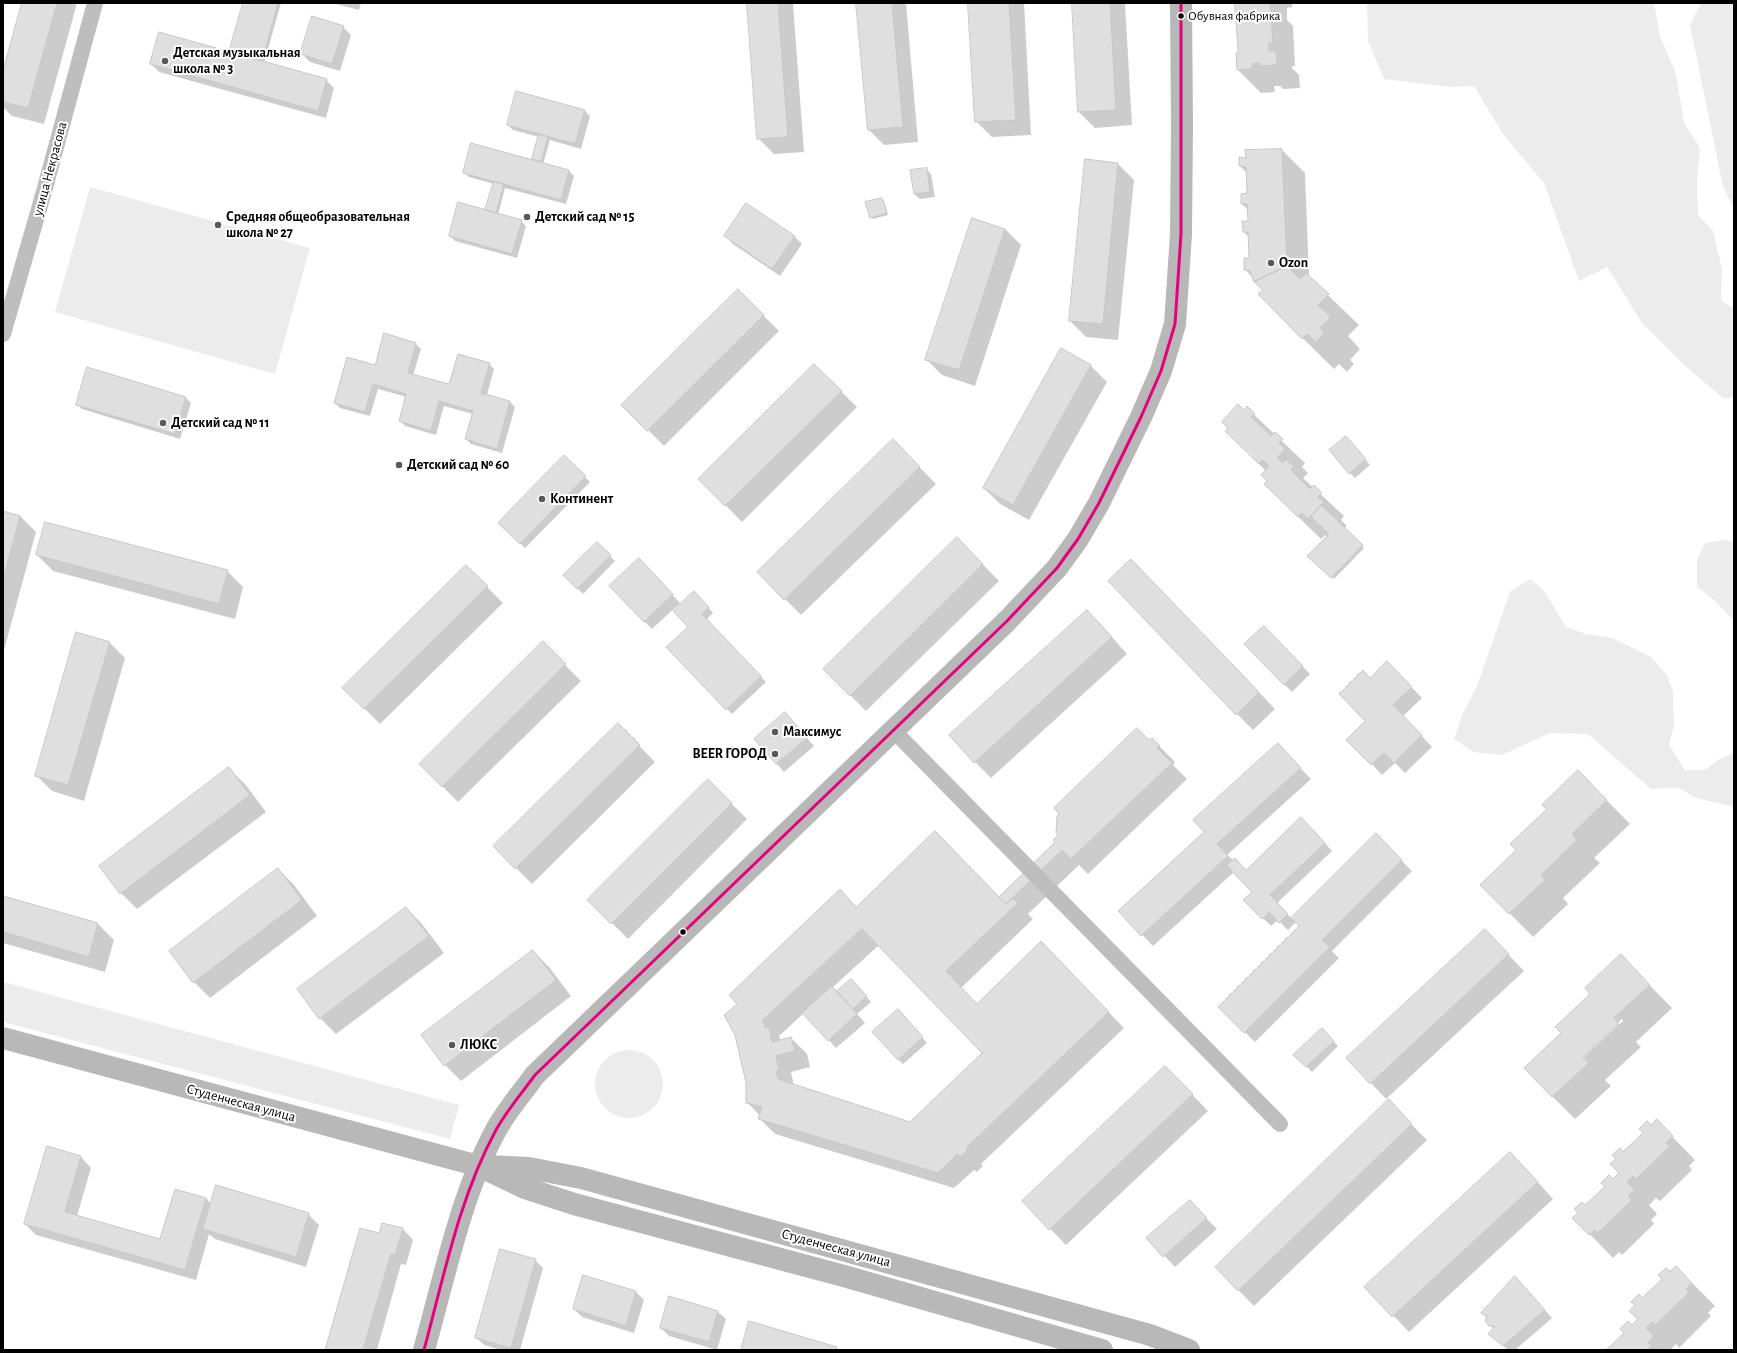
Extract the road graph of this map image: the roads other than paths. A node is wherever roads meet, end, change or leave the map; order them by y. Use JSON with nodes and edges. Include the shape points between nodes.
{"nodes":[{"id":1,"x":95,"y":3,"type":"edge"},
{"id":2,"x":1181,"y":3,"type":"edge"},
{"id":3,"x":3,"y":334,"type":"edge"},
{"id":4,"x":893,"y":730,"type":"junction"},
{"id":5,"x":3,"y":1038,"type":"edge"},
{"id":6,"x":1280,"y":1124,"type":"dead end"},
{"id":7,"x":479,"y":1166,"type":"junction"},
{"id":8,"x":424,"y":1350,"type":"edge"},
{"id":9,"x":1102,"y":1350,"type":"edge"},
{"id":10,"x":1189,"y":1350,"type":"edge"}],
"edges":[{"from":1,"to":3,"type":"street","name":"улица Некрасова"},
{"from":2,"to":4,"type":"main road","via":[[1181,234],[1174,324],[1162,371],[1099,503],[1057,568],[1007,621]]},
{"from":4,"to":6,"type":"street"},
{"from":4,"to":7,"type":"main road","via":[[535,1075],[496,1129]]},
{"from":5,"to":7,"type":"main road","name":"Студенческая улица"},
{"from":7,"to":8,"type":"main road"},
{"from":7,"to":9,"type":"main road","name":"Студенческая улица","via":[[525,1188],[574,1204],[844,1276]]},
{"from":7,"to":10,"type":"main road","name":"Студенческая улица","via":[[529,1168],[581,1178],[1150,1335]]}]}
